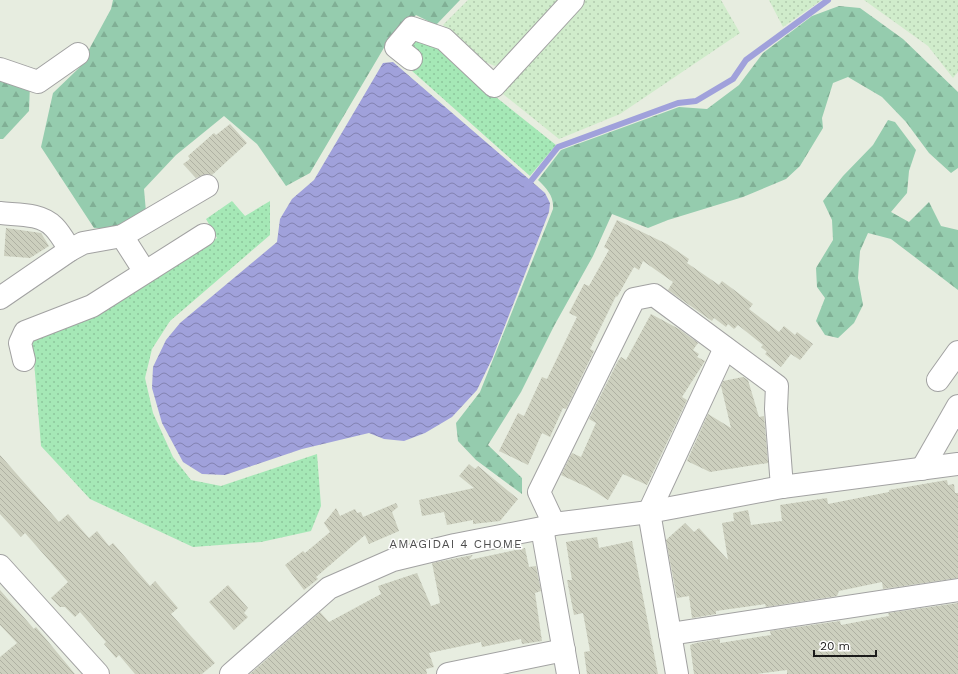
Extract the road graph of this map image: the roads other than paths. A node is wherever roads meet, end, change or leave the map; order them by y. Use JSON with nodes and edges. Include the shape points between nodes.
{"nodes":[{"id":1,"x":573,"y":0,"type":"edge"},
{"id":2,"x":78,"y":54,"type":"dead end"},
{"id":3,"x":411,"y":59,"type":"dead end"},
{"id":4,"x":0,"y":69,"type":"edge"},
{"id":5,"x":207,"y":186,"type":"dead end"},
{"id":6,"x":0,"y":213,"type":"edge"},
{"id":7,"x":204,"y":235,"type":"dead end"},
{"id":8,"x":122,"y":236,"type":"junction"},
{"id":9,"x":70,"y":250,"type":"junction"},
{"id":10,"x":145,"y":272,"type":"junction"},
{"id":11,"x":0,"y":298,"type":"edge"},
{"id":12,"x":725,"y":348,"type":"junction"},
{"id":13,"x":958,"y":352,"type":"edge"},
{"id":14,"x":24,"y":360,"type":"dead end"},
{"id":15,"x":938,"y":380,"type":"dead end"},
{"id":16,"x":958,"y":406,"type":"edge"},
{"id":17,"x":958,"y":464,"type":"edge"},
{"id":18,"x":922,"y":469,"type":"junction"},
{"id":19,"x":782,"y":487,"type":"junction"},
{"id":20,"x":649,"y":512,"type":"junction"},
{"id":21,"x":548,"y":526,"type":"junction"},
{"id":22,"x":0,"y":566,"type":"edge"},
{"id":23,"x":958,"y":590,"type":"edge"},
{"id":24,"x":670,"y":634,"type":"junction"},
{"id":25,"x":564,"y":650,"type":"junction"},
{"id":26,"x":98,"y":674,"type":"edge"},
{"id":27,"x":231,"y":674,"type":"edge"},
{"id":28,"x":448,"y":674,"type":"edge"},
{"id":29,"x":568,"y":674,"type":"edge"},
{"id":30,"x":677,"y":674,"type":"edge"}],
"edges":[{"from":1,"to":3,"type":"street","via":[[494,86],[444,39],[412,28],[396,47]]},
{"from":2,"to":4,"type":"street","via":[[38,82]]},
{"from":5,"to":8,"type":"street"},
{"from":6,"to":9,"type":"street","via":[[33,216],[46,221],[54,227]]},
{"from":7,"to":10,"type":"street"},
{"from":8,"to":9,"type":"street","via":[[83,243]]},
{"from":8,"to":10,"type":"street"},
{"from":9,"to":11,"type":"street"},
{"from":10,"to":14,"type":"street","via":[[92,306],[25,332],[20,343]]},
{"from":12,"to":19,"type":"street","via":[[777,386],[776,409]]},
{"from":12,"to":20,"type":"street"},
{"from":12,"to":21,"type":"street","via":[[654,295],[634,299],[539,492]]},
{"from":13,"to":15,"type":"street"},
{"from":16,"to":18,"type":"street"},
{"from":17,"to":18,"type":"street"},
{"from":18,"to":19,"type":"street"},
{"from":19,"to":20,"type":"street"},
{"from":20,"to":21,"type":"street"},
{"from":20,"to":24,"type":"street"},
{"from":21,"to":25,"type":"street"},
{"from":21,"to":27,"type":"street","via":[[393,560],[329,588]]},
{"from":22,"to":26,"type":"street"},
{"from":23,"to":24,"type":"street"},
{"from":24,"to":30,"type":"street"},
{"from":25,"to":28,"type":"street"},
{"from":25,"to":29,"type":"street"}]}
